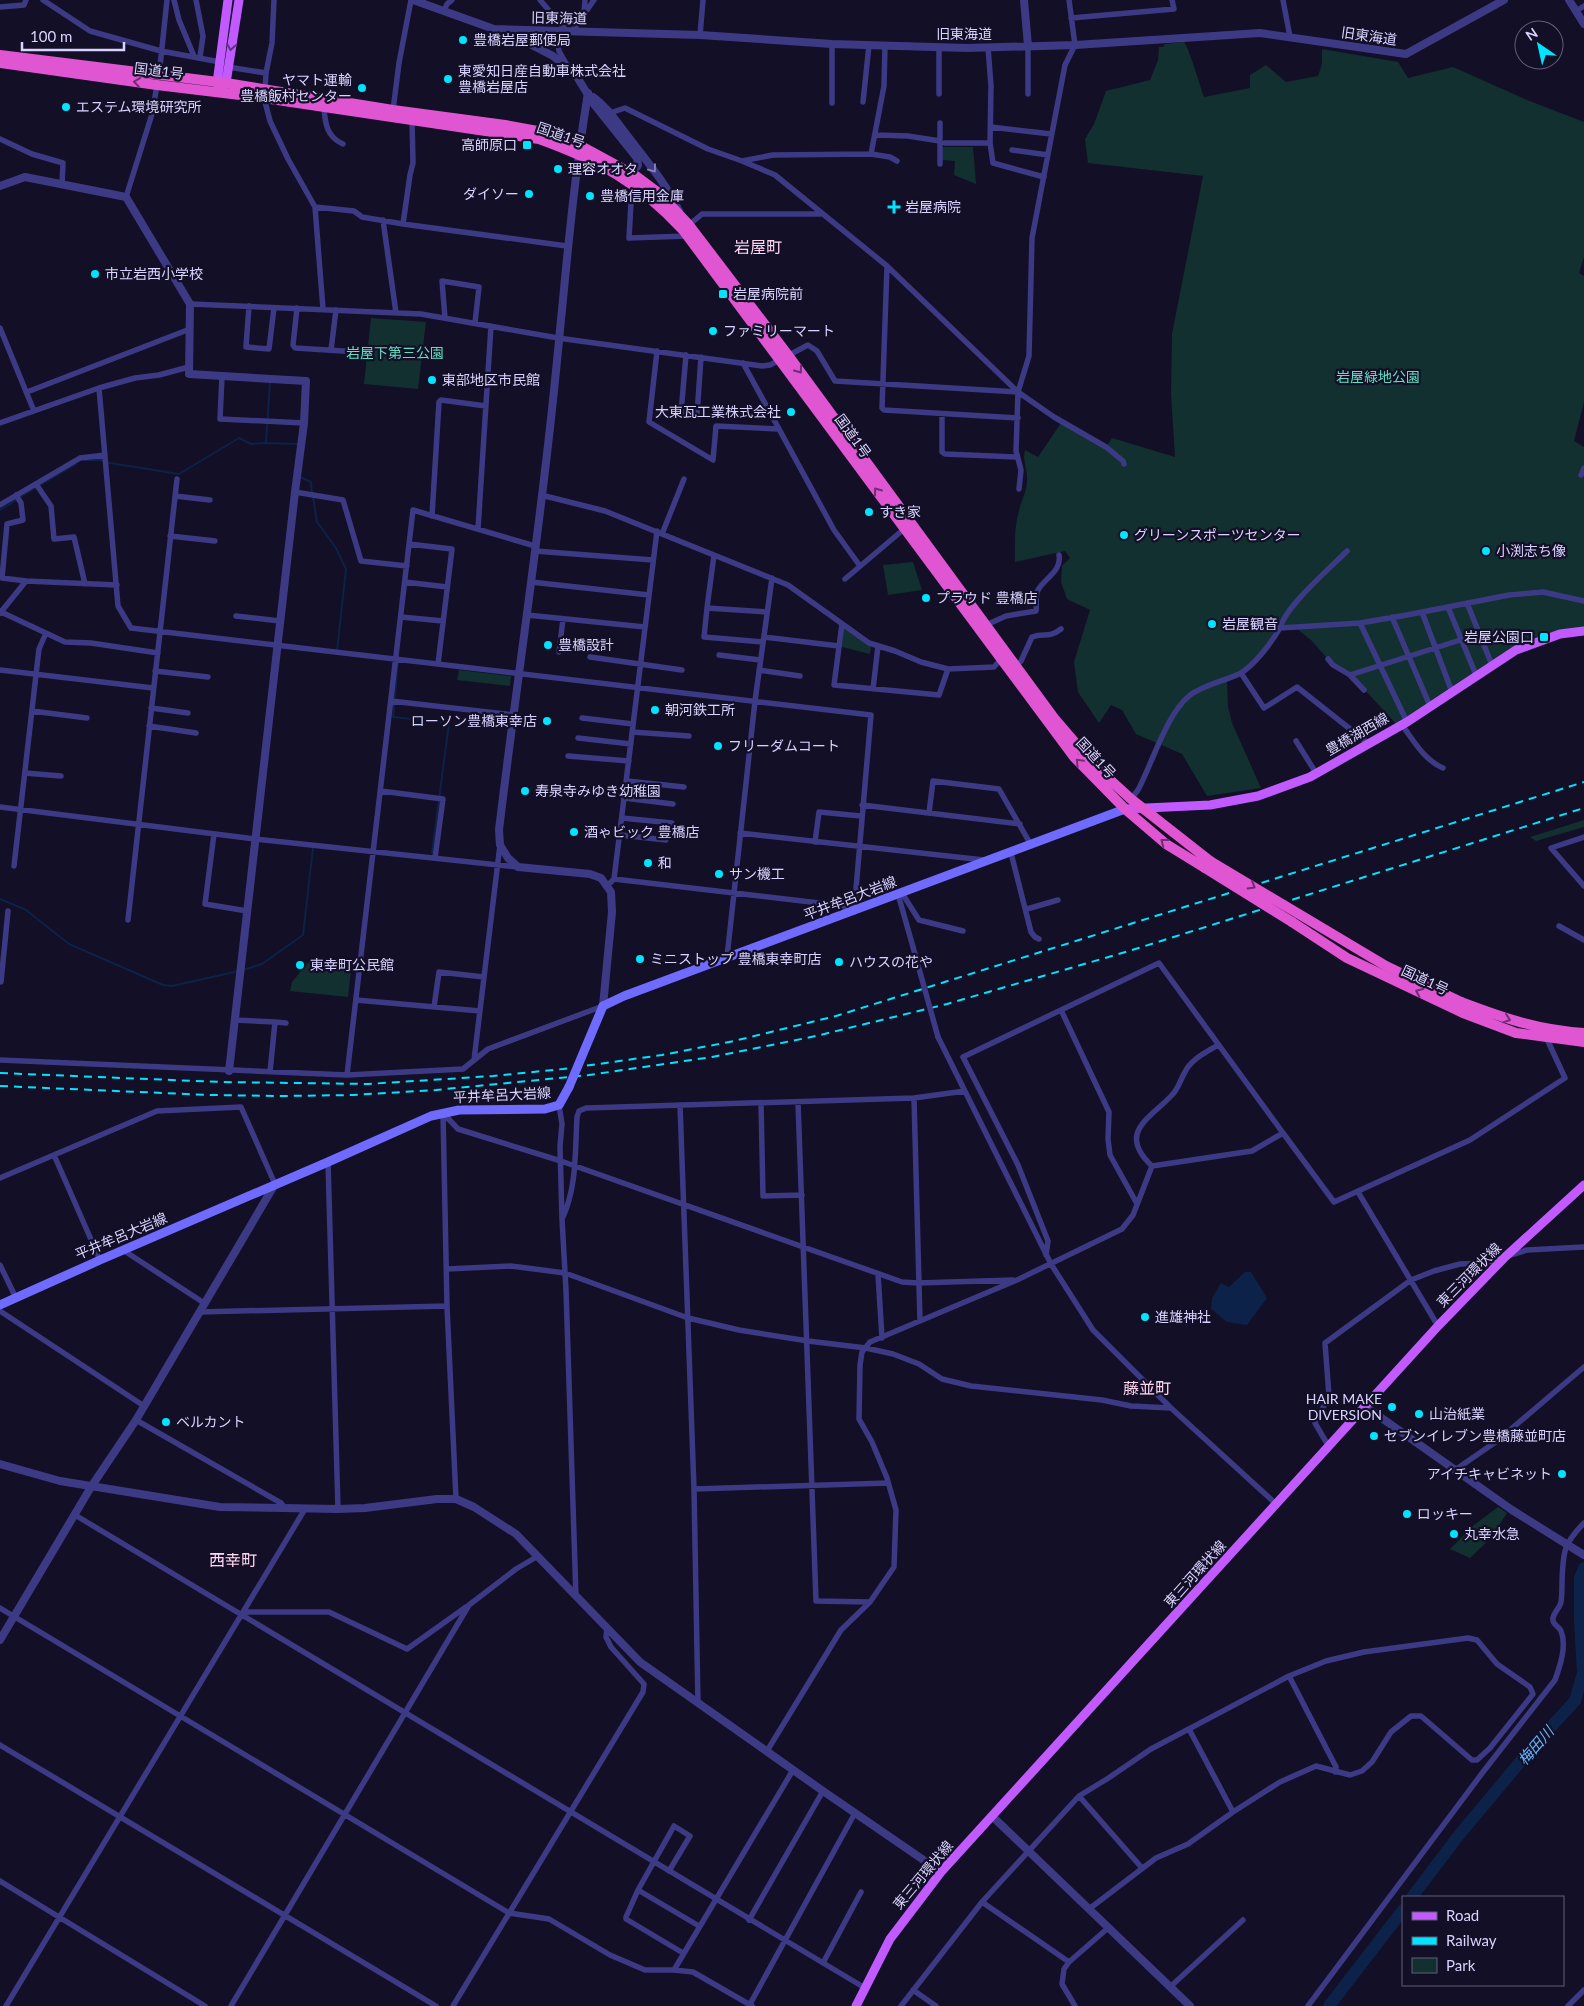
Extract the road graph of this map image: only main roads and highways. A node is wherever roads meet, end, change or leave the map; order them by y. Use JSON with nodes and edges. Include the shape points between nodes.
{"nodes":[{"id":1,"x":228,"y":0,"type":"edge"},
{"id":2,"x":239,"y":0,"type":"edge"},
{"id":3,"x":0,"y":55,"type":"edge"},
{"id":4,"x":0,"y":63,"type":"edge"},
{"id":5,"x":158,"y":81,"type":"junction"},
{"id":6,"x":221,"y":86,"type":"junction"},
{"id":7,"x":265,"y":94,"type":"junction"},
{"id":8,"x":579,"y":149,"type":"junction"},
{"id":9,"x":783,"y":357,"type":"junction"},
{"id":10,"x":1584,"y":631,"type":"edge"},
{"id":11,"x":1142,"y":808,"type":"junction"},
{"id":12,"x":1125,"y":809,"type":"junction"},
{"id":13,"x":1208,"y":865,"type":"junction"},
{"id":14,"x":1584,"y":1033,"type":"edge"},
{"id":15,"x":1584,"y":1042,"type":"edge"},
{"id":16,"x":1584,"y":1185,"type":"edge"},
{"id":17,"x":0,"y":1305,"type":"edge"},
{"id":18,"x":856,"y":2006,"type":"edge"}],
"edges":[{"from":1,"to":6,"type":"main road","via":[[220,62]]},
{"from":2,"to":6,"type":"main road","one_way":true,"via":[[228,67]]},
{"from":3,"to":5,"type":"highway","name":"国道1号"},
{"from":5,"to":4,"type":"highway","name":"国道1号","one_way":true},
{"from":5,"to":6,"type":"highway","name":"国道1号"},
{"from":6,"to":7,"type":"highway","name":"国道1号"},
{"from":7,"to":8,"type":"highway","name":"国道1号","via":[[324,107],[539,139]]},
{"from":7,"to":8,"type":"highway","name":"国道1号","via":[[505,125],[543,132]]},
{"from":8,"to":9,"type":"highway","name":"国道1号","via":[[641,190],[662,208],[688,236]]},
{"from":8,"to":9,"type":"highway","name":"国道1号","via":[[626,170],[648,184],[680,214]]},
{"from":9,"to":11,"type":"highway","name":"国道1号","one_way":true,"via":[[1054,718],[1096,767]]},
{"from":12,"to":9,"type":"highway","name":"国道1号","one_way":true,"via":[[1074,757],[904,529]]},
{"from":10,"to":11,"type":"main road","name":"豊橋湖西線","via":[[1560,634],[1516,650],[1404,723],[1316,773],[1258,796],[1210,805]]},
{"from":11,"to":12,"type":"main road","name":"豊橋湖西線"},
{"from":11,"to":13,"type":"highway","name":"国道1号"},
{"from":13,"to":12,"type":"highway","name":"国道1号","one_way":true,"via":[[1166,844]]},
{"from":12,"to":17,"type":"main road","name":"平井牟呂大岩線","bridge":true,"via":[[603,1006],[559,1106],[459,1110],[431,1116]]},
{"from":13,"to":14,"type":"highway","name":"国道1号","one_way":true,"bridge":true,"via":[[1386,966],[1461,1002],[1513,1022]]},
{"from":15,"to":13,"type":"highway","name":"国道1号","one_way":true,"bridge":true,"via":[[1516,1033],[1463,1013],[1347,958]]},
{"from":16,"to":18,"type":"main road","name":"東三河環状線","via":[[1504,1258],[1438,1326],[941,1872],[890,1938]]}]}
